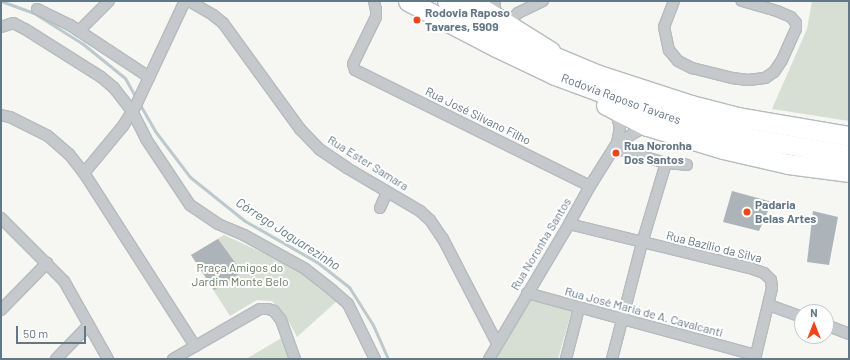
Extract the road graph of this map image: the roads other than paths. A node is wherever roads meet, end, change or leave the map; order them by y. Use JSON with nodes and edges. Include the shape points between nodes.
{"nodes":[{"id":1,"x":109,"y":1,"type":"edge"},
{"id":2,"x":185,"y":1,"type":"edge"},
{"id":3,"x":189,"y":1,"type":"edge"},
{"id":4,"x":374,"y":1,"type":"edge"},
{"id":5,"x":408,"y":1,"type":"edge"},
{"id":6,"x":447,"y":1,"type":"edge"},
{"id":7,"x":474,"y":1,"type":"edge"},
{"id":8,"x":542,"y":1,"type":"edge"},
{"id":9,"x":674,"y":1,"type":"edge"},
{"id":10,"x":741,"y":1,"type":"edge"},
{"id":11,"x":495,"y":7,"type":"edge"},
{"id":12,"x":37,"y":9,"type":"dead end"},
{"id":13,"x":509,"y":22,"type":"junction"},
{"id":14,"x":3,"y":26,"type":"edge"},
{"id":15,"x":79,"y":31,"type":"junction"},
{"id":16,"x":576,"y":66,"type":"junction"},
{"id":17,"x":555,"y":75,"type":"junction"},
{"id":18,"x":147,"y":82,"type":"junction"},
{"id":19,"x":134,"y":108,"type":"junction"},
{"id":20,"x":616,"y":112,"type":"junction"},
{"id":21,"x":1,"y":115,"type":"edge"},
{"id":22,"x":647,"y":126,"type":"junction"},
{"id":23,"x":849,"y":136,"type":"edge"},
{"id":24,"x":616,"y":145,"type":"junction"},
{"id":25,"x":849,"y":155,"type":"edge"},
{"id":26,"x":666,"y":163,"type":"junction"},
{"id":27,"x":687,"y":165,"type":"dead end"},
{"id":28,"x":849,"y":172,"type":"edge"},
{"id":29,"x":84,"y":173,"type":"junction"},
{"id":30,"x":590,"y":186,"type":"junction"},
{"id":31,"x":387,"y":192,"type":"junction"},
{"id":32,"x":380,"y":208,"type":"dead end"},
{"id":33,"x":1,"y":218,"type":"edge"},
{"id":34,"x":569,"y":224,"type":"junction"},
{"id":35,"x":642,"y":243,"type":"junction"},
{"id":36,"x":47,"y":263,"type":"junction"},
{"id":37,"x":527,"y":293,"type":"junction"},
{"id":38,"x":769,"y":305,"type":"junction"},
{"id":39,"x":579,"y":308,"type":"junction"},
{"id":40,"x":1,"y":310,"type":"edge"},
{"id":41,"x":794,"y":314,"type":"edge"},
{"id":42,"x":622,"y":319,"type":"junction"},
{"id":43,"x":89,"y":325,"type":"junction"},
{"id":44,"x":834,"y":328,"type":"edge"},
{"id":45,"x":849,"y":334,"type":"edge"},
{"id":46,"x":497,"y":343,"type":"junction"},
{"id":47,"x":195,"y":346,"type":"junction"},
{"id":48,"x":755,"y":357,"type":"edge"},
{"id":49,"x":56,"y":359,"type":"edge"},
{"id":50,"x":108,"y":359,"type":"edge"},
{"id":51,"x":173,"y":359,"type":"edge"},
{"id":52,"x":295,"y":359,"type":"edge"},
{"id":53,"x":375,"y":359,"type":"edge"},
{"id":54,"x":489,"y":359,"type":"edge"},
{"id":55,"x":566,"y":359,"type":"edge"},
{"id":56,"x":612,"y":359,"type":"edge"}],
"edges":[{"from":1,"to":15,"type":"street"},
{"from":2,"to":18,"type":"street"},
{"from":3,"to":31,"type":"street","name":"Rua Ester Samara","via":[[223,23],[300,129],[319,149]]},
{"from":4,"to":30,"type":"street","name":"Rua José Silvano Filho","via":[[376,17],[353,64],[355,70]]},
{"from":5,"to":17,"type":"highway","name":"Rodovia Raposo Tavares"},
{"from":6,"to":16,"type":"highway","name":"Rodovia Raposo Tavares","via":[[522,43]]},
{"from":7,"to":11,"type":"main road"},
{"from":8,"to":13,"type":"street","via":[[518,12]]},
{"from":9,"to":10,"type":"street","via":[[664,27],[668,50],[678,61],[692,68],[732,78],[765,78],[774,72],[782,60],[796,29],[796,23],[791,17],[777,11]]},
{"from":11,"to":13,"type":"main road"},
{"from":12,"to":15,"type":"street"},
{"from":13,"to":16,"type":"main road"},
{"from":14,"to":19,"type":"street","via":[[13,23],[25,29],[101,77]]},
{"from":15,"to":18,"type":"street"},
{"from":16,"to":23,"type":"highway","name":"Rodovia Raposo Tavares","via":[[731,116]]},
{"from":17,"to":20,"type":"highway"},
{"from":17,"to":25,"type":"highway","name":"Rodovia Raposo Tavares","via":[[682,122],[745,137]]},
{"from":18,"to":19,"type":"street"},
{"from":19,"to":29,"type":"street","via":[[123,126]]},
{"from":19,"to":53,"type":"street","via":[[146,139],[190,205],[218,224],[244,235],[304,268],[326,285],[348,304]]},
{"from":20,"to":22,"type":"highway"},
{"from":20,"to":24,"type":"street","name":"Rua Noronha Santos","via":[[620,128]]},
{"from":21,"to":29,"type":"street","via":[[48,136],[69,154]]},
{"from":22,"to":24,"type":"street","name":"Rua Noronha Santos"},
{"from":22,"to":28,"type":"highway","via":[[723,149],[781,162]]},
{"from":24,"to":26,"type":"street"},
{"from":24,"to":30,"type":"street","name":"Rua Noronha Santos"},
{"from":26,"to":27,"type":"street"},
{"from":26,"to":35,"type":"street"},
{"from":29,"to":47,"type":"street"},
{"from":30,"to":34,"type":"street","name":"Rua Noronha Santos"},
{"from":31,"to":32,"type":"street"},
{"from":31,"to":46,"type":"street","name":"Rua Ester Samara","via":[[420,211],[430,220],[443,239]]},
{"from":33,"to":36,"type":"street"},
{"from":34,"to":35,"type":"street","name":"Rua Bazílio da Silva"},
{"from":34,"to":37,"type":"street","name":"Rua Noronha Santos"},
{"from":35,"to":38,"type":"street","name":"Rua Bazílio da Silva","via":[[764,273],[771,280]]},
{"from":35,"to":42,"type":"street"},
{"from":36,"to":40,"type":"street"},
{"from":36,"to":43,"type":"street","via":[[64,281]]},
{"from":37,"to":39,"type":"street","name":"Rua José Maria de A. Cavalcanti"},
{"from":37,"to":46,"type":"street","name":"Rua Noronha Santos"},
{"from":38,"to":41,"type":"street"},
{"from":38,"to":48,"type":"street","name":"Rua Bazílio da Silva"},
{"from":39,"to":42,"type":"street","name":"Rua José Maria de A. Cavalcanti"},
{"from":39,"to":55,"type":"street"},
{"from":42,"to":48,"type":"street","name":"Rua José Maria de A. Cavalcanti"},
{"from":42,"to":56,"type":"street"},
{"from":43,"to":49,"type":"street"},
{"from":43,"to":50,"type":"street"},
{"from":44,"to":45,"type":"street"},
{"from":46,"to":54,"type":"street","name":"Rua Noronha Santos"},
{"from":47,"to":51,"type":"street"},
{"from":47,"to":52,"type":"street","via":[[260,309],[268,309],[274,311],[281,320]]}]}
